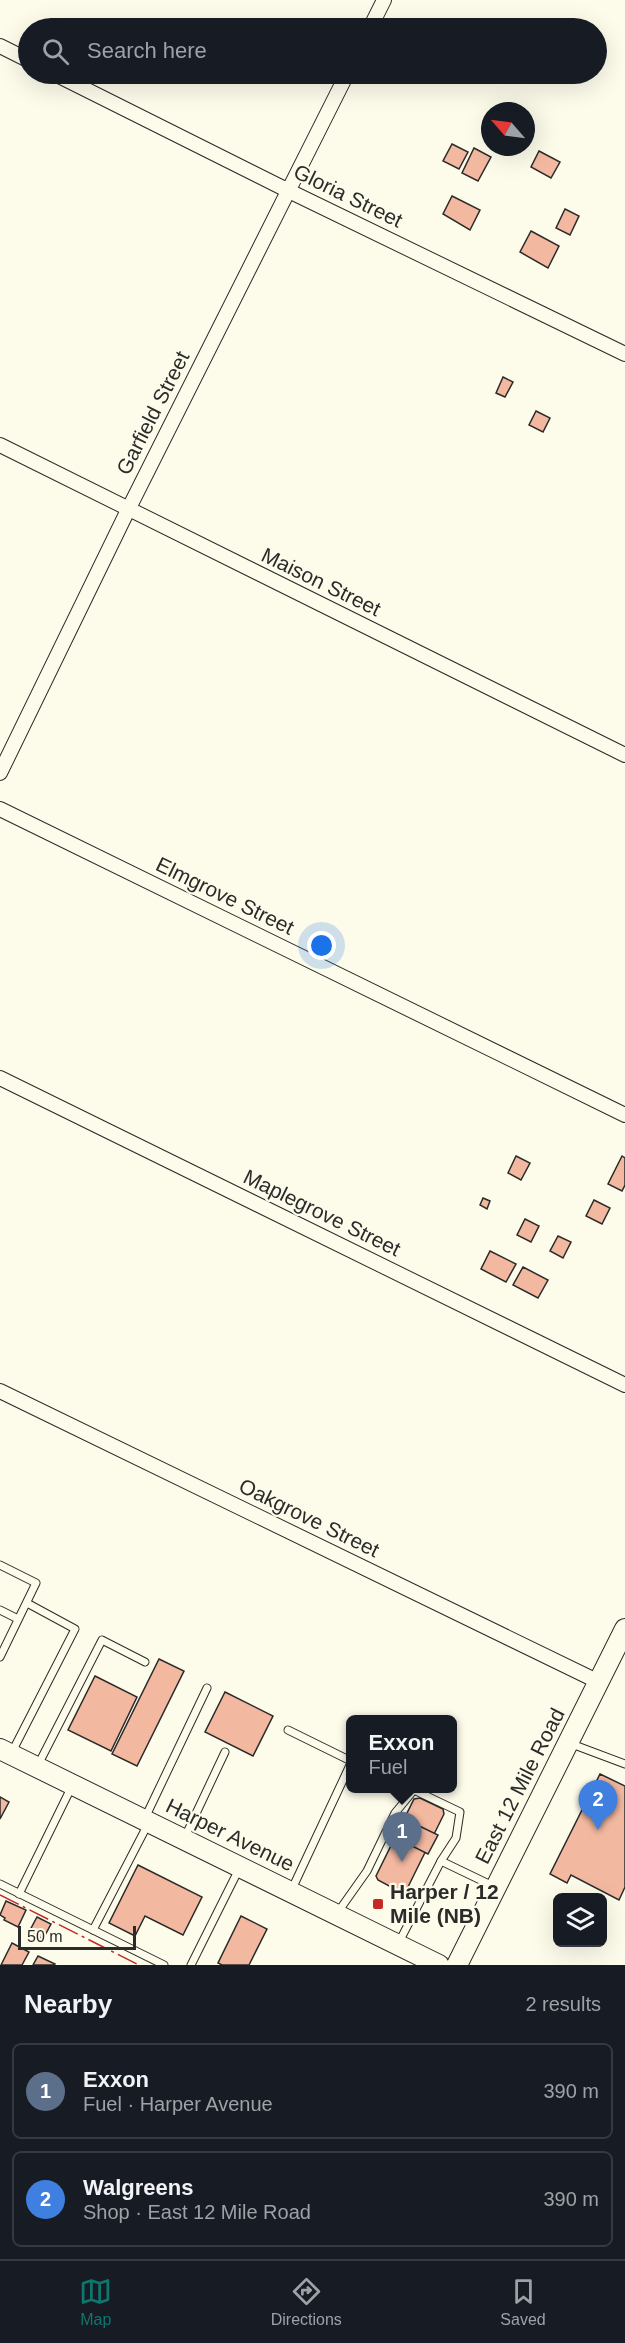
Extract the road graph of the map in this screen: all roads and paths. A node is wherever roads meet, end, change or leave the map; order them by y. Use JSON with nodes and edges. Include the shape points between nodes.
{"nodes":[{"id":1,"x":384,"y":0,"type":"edge"},
{"id":2,"x":375,"y":18,"type":"edge"},
{"id":3,"x":0,"y":46,"type":"edge"},
{"id":4,"x":18,"y":55,"type":"edge"},
{"id":5,"x":75,"y":84,"type":"edge"},
{"id":6,"x":342,"y":84,"type":"edge"},
{"id":7,"x":289,"y":191,"type":"junction"},
{"id":8,"x":625,"y":354,"type":"edge"},
{"id":9,"x":0,"y":445,"type":"edge"},
{"id":10,"x":128,"y":510,"type":"junction"},
{"id":11,"x":625,"y":754,"type":"edge"},
{"id":12,"x":0,"y":773,"type":"edge"},
{"id":13,"x":0,"y":809,"type":"edge"},
{"id":14,"x":0,"y":1078,"type":"edge"},
{"id":15,"x":625,"y":1115,"type":"edge"},
{"id":16,"x":625,"y":1384,"type":"edge"},
{"id":17,"x":0,"y":1391,"type":"edge"},
{"id":18,"x":0,"y":1565,"type":"edge"},
{"id":19,"x":27,"y":1603,"type":"junction"},
{"id":20,"x":0,"y":1610,"type":"edge"},
{"id":21,"x":18,"y":1619,"type":"junction"},
{"id":22,"x":625,"y":1629,"type":"edge"},
{"id":23,"x":0,"y":1657,"type":"edge"},
{"id":24,"x":145,"y":1662,"type":"dead end"},
{"id":25,"x":599,"y":1682,"type":"junction"},
{"id":26,"x":207,"y":1688,"type":"dead end"},
{"id":27,"x":288,"y":1730,"type":"dead end"},
{"id":28,"x":569,"y":1743,"type":"junction"},
{"id":29,"x":6,"y":1751,"type":"edge"},
{"id":30,"x":225,"y":1752,"type":"dead end"},
{"id":31,"x":346,"y":1759,"type":"edge"},
{"id":32,"x":625,"y":1764,"type":"edge"},
{"id":33,"x":37,"y":1767,"type":"junction"},
{"id":34,"x":346,"y":1773,"type":"edge"},
{"id":35,"x":73,"y":1784,"type":"junction"},
{"id":36,"x":412,"y":1793,"type":"edge"},
{"id":37,"x":420,"y":1793,"type":"edge"},
{"id":38,"x":147,"y":1821,"type":"junction"},
{"id":39,"x":184,"y":1839,"type":"junction"},
{"id":40,"x":441,"y":1861,"type":"junction"},
{"id":41,"x":241,"y":1867,"type":"junction"},
{"id":42,"x":0,"y":1884,"type":"edge"},
{"id":43,"x":496,"y":1887,"type":"junction"},
{"id":44,"x":291,"y":1892,"type":"junction"},
{"id":45,"x":20,"y":1894,"type":"junction"},
{"id":46,"x":336,"y":1914,"type":"junction"},
{"id":47,"x":93,"y":1930,"type":"junction"},
{"id":48,"x":398,"y":1945,"type":"junction"},
{"id":49,"x":164,"y":1965,"type":"edge"},
{"id":50,"x":191,"y":1965,"type":"edge"},
{"id":51,"x":439,"y":1965,"type":"edge"},
{"id":52,"x":457,"y":1965,"type":"edge"}],
"edges":[{"from":1,"to":2,"type":"street"},
{"from":3,"to":4,"type":"street"},
{"from":5,"to":7,"type":"street","name":"Gloria Street"},
{"from":6,"to":7,"type":"street","name":"Garfield Street"},
{"from":7,"to":8,"type":"street","name":"Gloria Street"},
{"from":7,"to":10,"type":"street","name":"Garfield Street"},
{"from":9,"to":10,"type":"street","name":"Maison Street"},
{"from":10,"to":11,"type":"street","name":"Maison Street"},
{"from":10,"to":12,"type":"street","name":"Garfield Street"},
{"from":13,"to":15,"type":"street","name":"Elmgrove Street"},
{"from":14,"to":16,"type":"street","name":"Maplegrove Street"},
{"from":17,"to":25,"type":"street","name":"Oakgrove Street"},
{"from":18,"to":19,"type":"lane","via":[[36,1583]]},
{"from":19,"to":21,"type":"lane"},
{"from":19,"to":29,"type":"lane","via":[[75,1629]]},
{"from":20,"to":21,"type":"lane"},
{"from":21,"to":23,"type":"lane"},
{"from":22,"to":25,"type":"main road","name":"East 12 Mile Road"},
{"from":24,"to":33,"type":"lane","via":[[102,1640]]},
{"from":25,"to":28,"type":"main road","name":"East 12 Mile Road"},
{"from":26,"to":38,"type":"lane"},
{"from":27,"to":31,"type":"lane"},
{"from":28,"to":32,"type":"lane"},
{"from":28,"to":43,"type":"main road","name":"East 12 Mile Road"},
{"from":29,"to":33,"type":"main road","name":"Harper Avenue"},
{"from":30,"to":39,"type":"lane"},
{"from":33,"to":35,"type":"main road","name":"Harper Avenue"},
{"from":34,"to":44,"type":"lane"},
{"from":35,"to":38,"type":"main road","name":"Harper Avenue"},
{"from":35,"to":45,"type":"lane"},
{"from":36,"to":46,"type":"lane","via":[[395,1813],[367,1871]]},
{"from":37,"to":40,"type":"lane","via":[[460,1812],[456,1838]]},
{"from":38,"to":39,"type":"main road","name":"Harper Avenue"},
{"from":38,"to":47,"type":"lane"},
{"from":39,"to":41,"type":"main road","name":"Harper Avenue"},
{"from":40,"to":43,"type":"lane"},
{"from":40,"to":48,"type":"lane"},
{"from":41,"to":44,"type":"main road","name":"Harper Avenue"},
{"from":41,"to":50,"type":"lane"},
{"from":42,"to":45,"type":"lane"},
{"from":43,"to":52,"type":"main road","name":"East 12 Mile Road"},
{"from":44,"to":46,"type":"main road","name":"Harper Avenue"},
{"from":45,"to":47,"type":"lane"},
{"from":46,"to":48,"type":"main road","name":"Harper Avenue"},
{"from":47,"to":49,"type":"lane"},
{"from":48,"to":51,"type":"main road","name":"Harper Avenue"}]}
